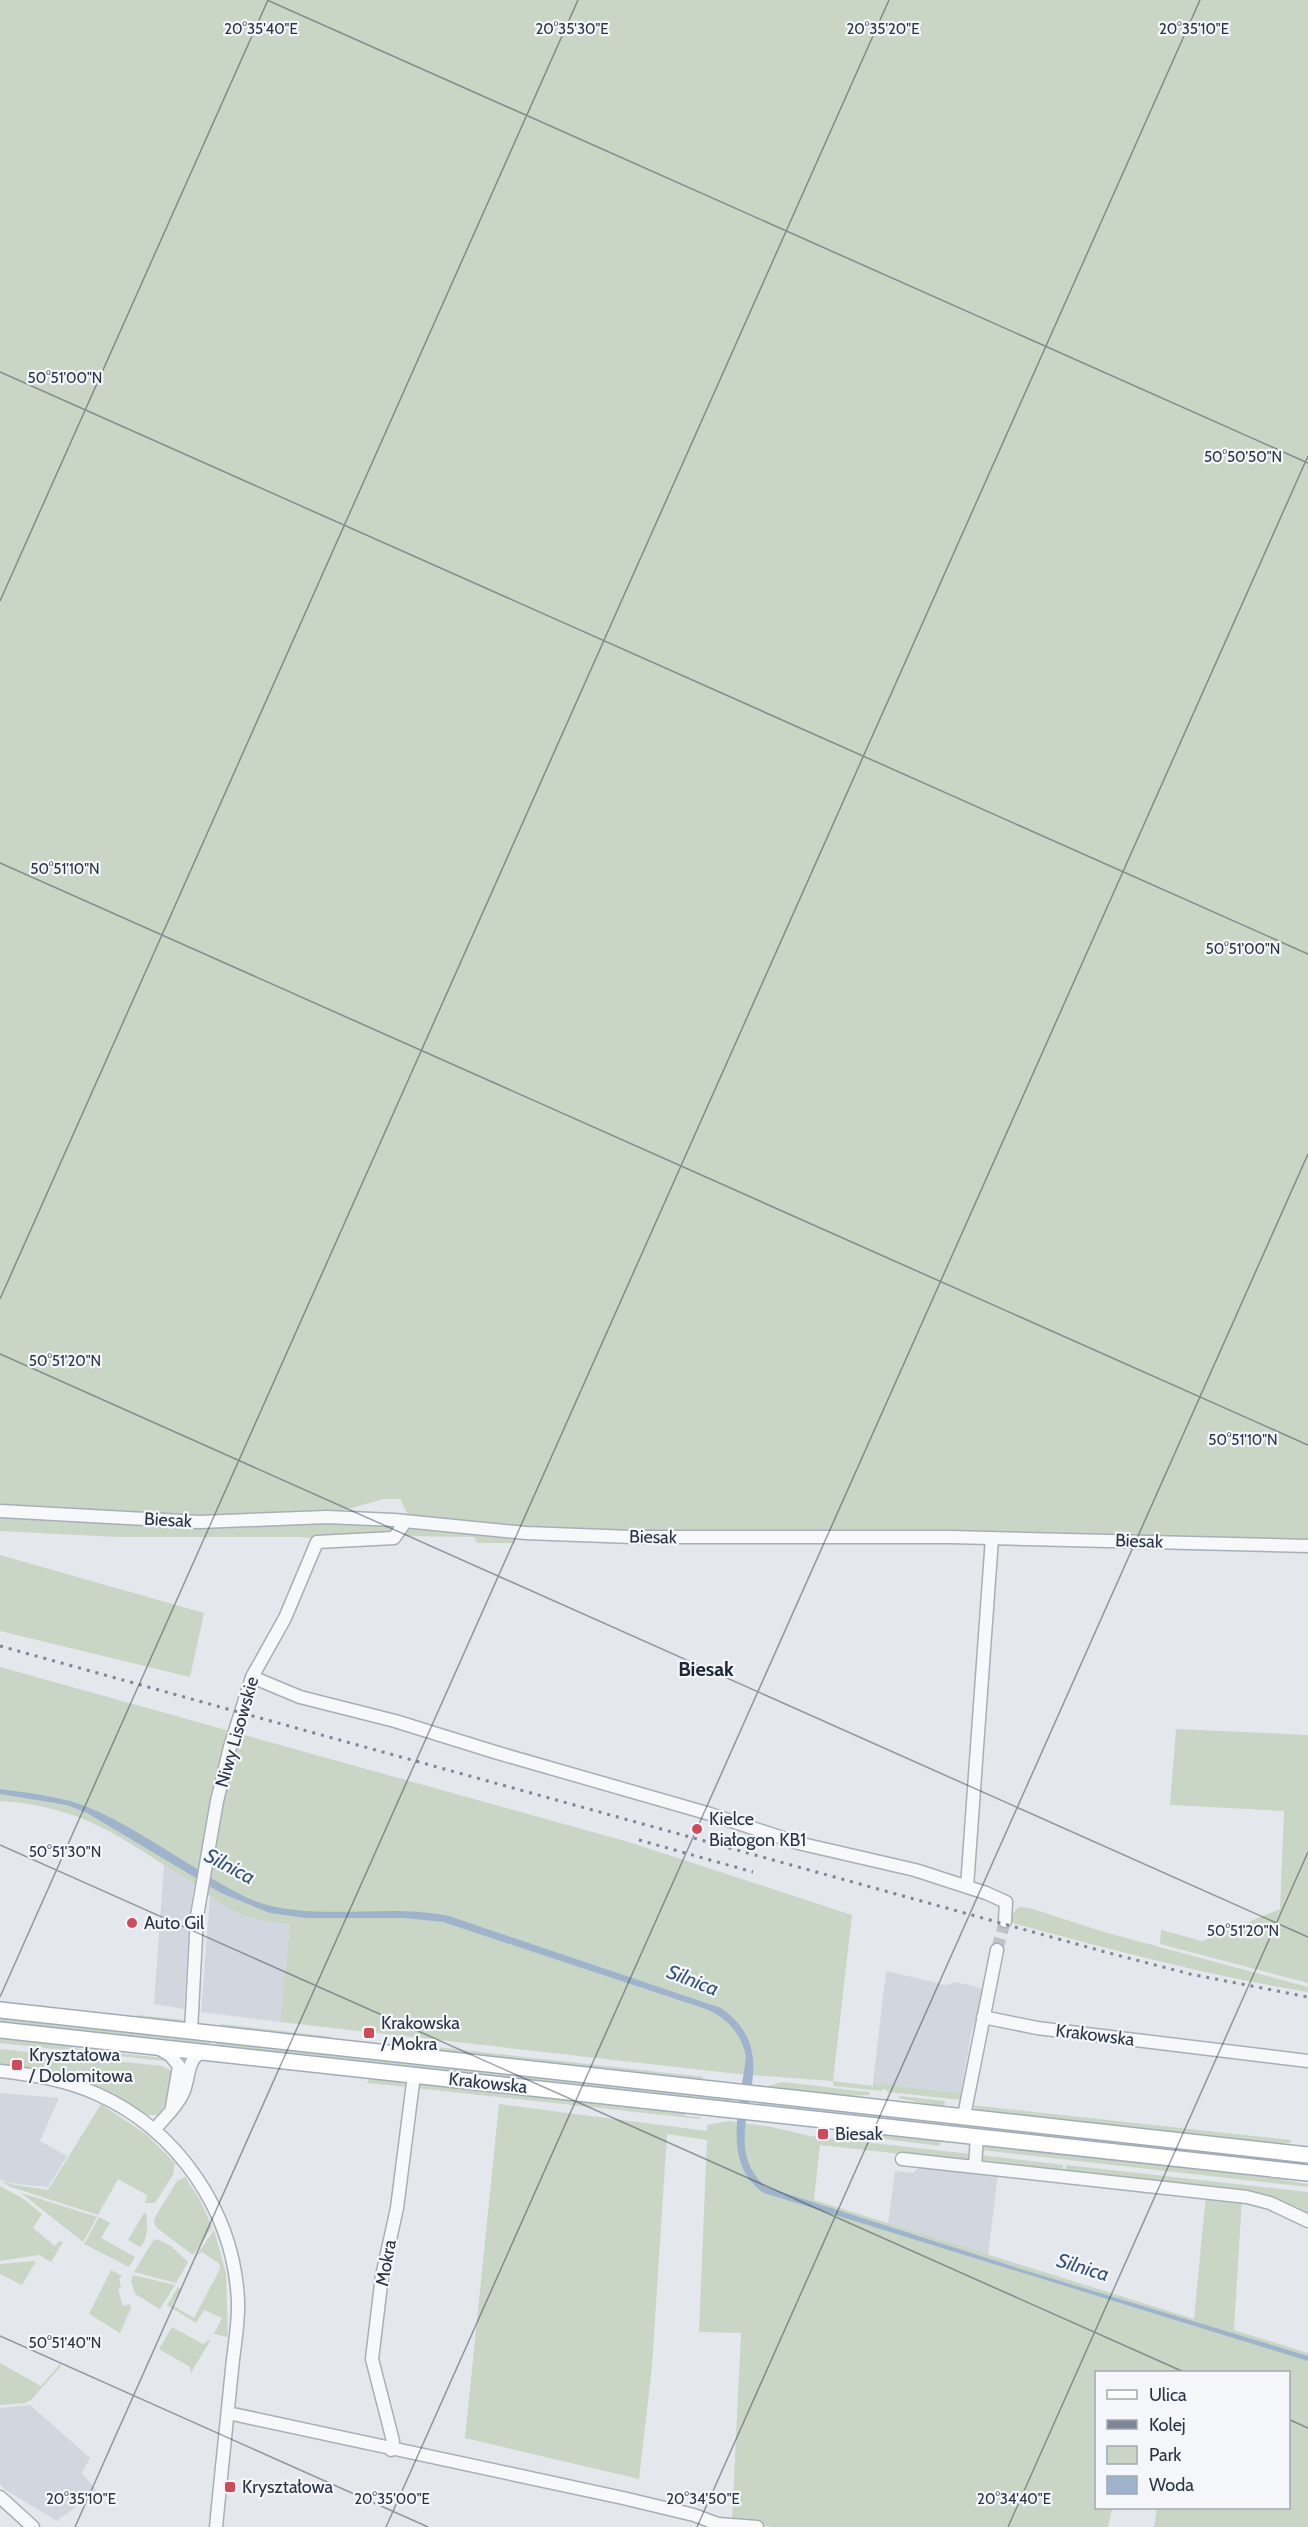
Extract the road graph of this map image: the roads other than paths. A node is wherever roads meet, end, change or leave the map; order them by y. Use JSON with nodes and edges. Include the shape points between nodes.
{"nodes":[{"id":1,"x":0,"y":1511,"type":"edge"},
{"id":2,"x":405,"y":1522,"type":"junction"},
{"id":3,"x":992,"y":1538,"type":"junction"},
{"id":4,"x":1308,"y":1546,"type":"edge"},
{"id":5,"x":252,"y":1677,"type":"junction"},
{"id":6,"x":967,"y":1887,"type":"junction"},
{"id":7,"x":1005,"y":1921,"type":"tunnel mouth"},
{"id":8,"x":997,"y":1950,"type":"tunnel mouth"},
{"id":9,"x":0,"y":2010,"type":"edge"},
{"id":10,"x":982,"y":2017,"type":"junction"},
{"id":11,"x":0,"y":2030,"type":"edge"},
{"id":12,"x":191,"y":2031,"type":"junction"},
{"id":13,"x":155,"y":2046,"type":"junction"},
{"id":14,"x":202,"y":2052,"type":"junction"},
{"id":15,"x":1308,"y":2061,"type":"edge"},
{"id":16,"x":0,"y":2071,"type":"edge"},
{"id":17,"x":414,"y":2075,"type":"junction"},
{"id":18,"x":172,"y":2108,"type":"junction"},
{"id":19,"x":964,"y":2116,"type":"junction"},
{"id":20,"x":154,"y":2130,"type":"junction"},
{"id":21,"x":977,"y":2137,"type":"junction"},
{"id":22,"x":1308,"y":2155,"type":"edge"},
{"id":23,"x":902,"y":2158,"type":"dead end"},
{"id":24,"x":975,"y":2166,"type":"junction"},
{"id":25,"x":1308,"y":2173,"type":"edge"},
{"id":26,"x":1308,"y":2221,"type":"edge"},
{"id":27,"x":228,"y":2413,"type":"junction"},
{"id":28,"x":391,"y":2450,"type":"junction"},
{"id":29,"x":0,"y":2497,"type":"edge"},
{"id":30,"x":33,"y":2527,"type":"edge"},
{"id":31,"x":216,"y":2527,"type":"edge"},
{"id":32,"x":758,"y":2527,"type":"edge"}],
"edges":[{"from":1,"to":2,"type":"street","name":"Biesak","via":[[200,1522],[327,1517]]},
{"from":2,"to":3,"type":"street","name":"Biesak","via":[[600,1536]]},
{"from":2,"to":5,"type":"street","name":"Niwy Lisowskie","via":[[394,1538],[317,1542],[285,1618]]},
{"from":3,"to":4,"type":"street","name":"Biesak"},
{"from":3,"to":6,"type":"street"},
{"from":5,"to":6,"type":"street","via":[[300,1697],[395,1721],[792,1841]]},
{"from":5,"to":12,"type":"street","name":"Niwy Lisowskie","via":[[230,1747],[204,1872],[197,1916]]},
{"from":6,"to":7,"type":"street","via":[[1004,1900]]},
{"from":8,"to":10,"type":"street"},
{"from":9,"to":12,"type":"main road","name":"Krakowska"},
{"from":10,"to":15,"type":"street","name":"Krakowska","via":[[1037,2028]]},
{"from":10,"to":19,"type":"street"},
{"from":11,"to":13,"type":"main road","name":"Krakowska"},
{"from":12,"to":19,"type":"main road","name":"Krakowska"},
{"from":13,"to":14,"type":"main road","name":"Krakowska"},
{"from":13,"to":18,"type":"street","via":[[170,2055],[178,2066]]},
{"from":14,"to":17,"type":"main road","name":"Krakowska"},
{"from":14,"to":18,"type":"street","via":[[193,2059],[183,2094]]},
{"from":16,"to":20,"type":"street","via":[[80,2087],[117,2104]]},
{"from":17,"to":21,"type":"main road","name":"Krakowska"},
{"from":17,"to":28,"type":"street","name":"Mokra","via":[[372,2359],[393,2441]]},
{"from":18,"to":20,"type":"street"},
{"from":19,"to":22,"type":"main road","name":"Krakowska"},
{"from":20,"to":27,"type":"street","via":[[203,2186],[225,2229],[238,2302]]},
{"from":21,"to":24,"type":"street"},
{"from":21,"to":25,"type":"main road","name":"Krakowska"},
{"from":23,"to":24,"type":"street"},
{"from":24,"to":26,"type":"street","via":[[1246,2196]]},
{"from":27,"to":28,"type":"street"},
{"from":27,"to":31,"type":"street"},
{"from":28,"to":32,"type":"street","via":[[623,2498],[718,2524]]},
{"from":29,"to":30,"type":"street"}]}
